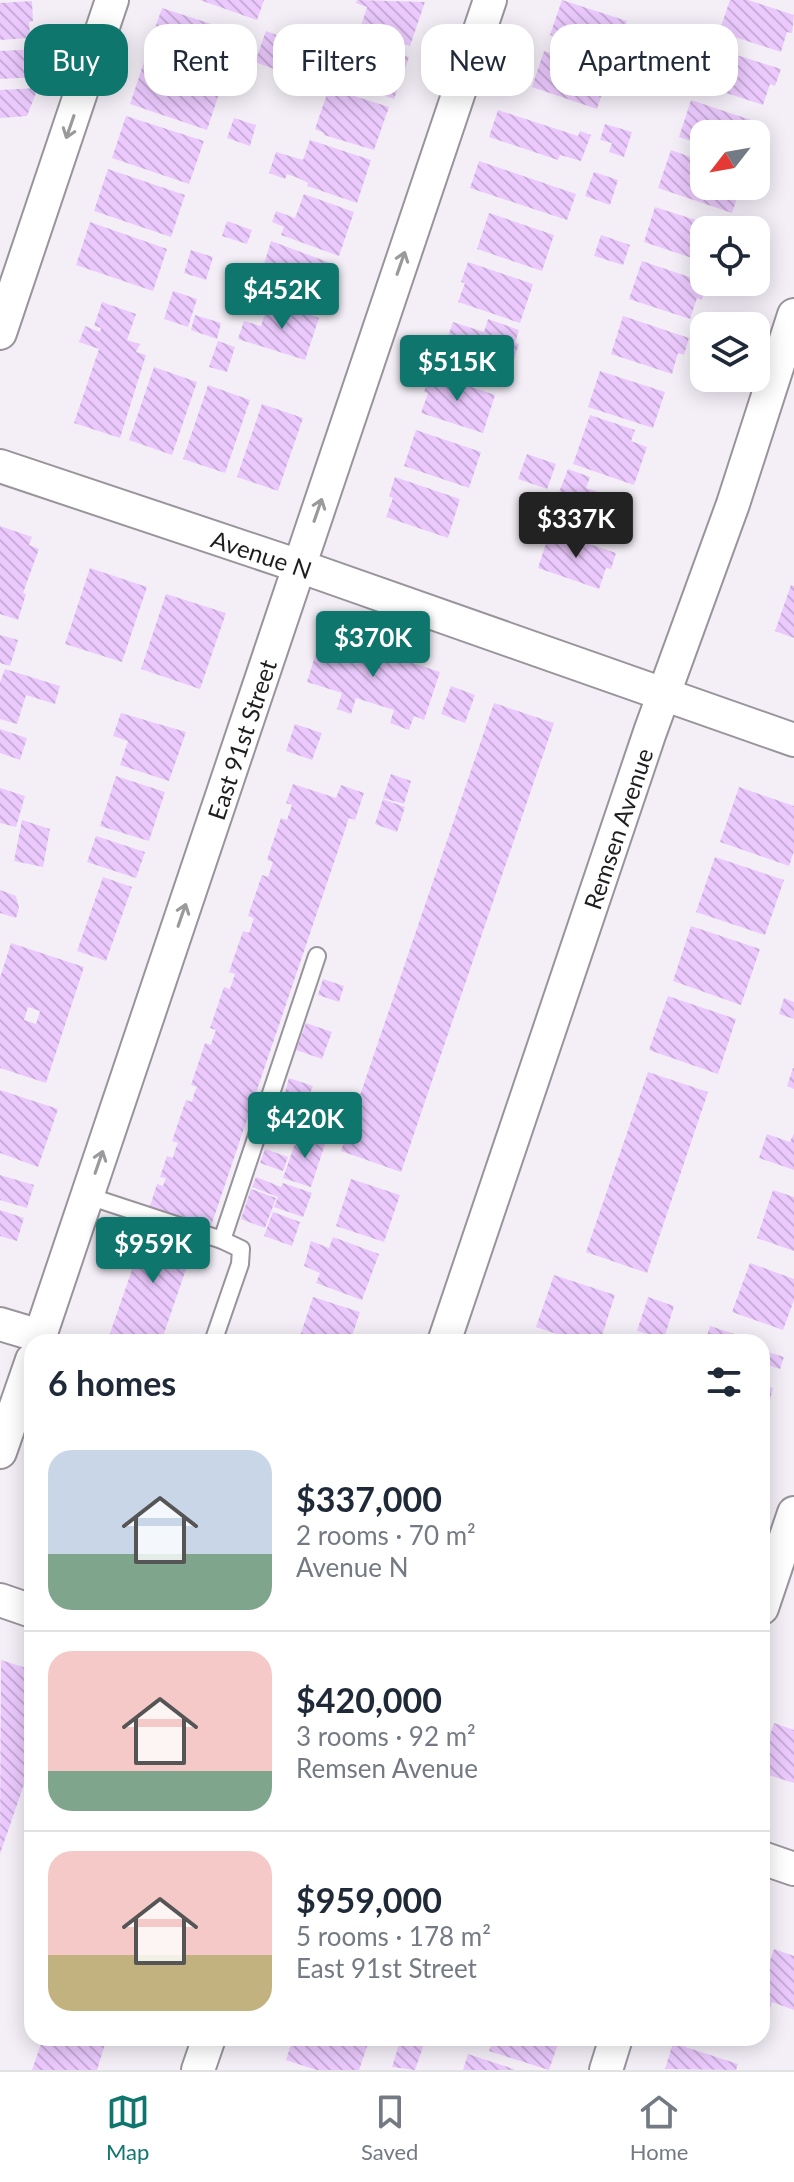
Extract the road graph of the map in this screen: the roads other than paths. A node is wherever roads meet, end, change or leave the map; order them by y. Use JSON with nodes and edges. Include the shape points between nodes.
{"nodes":[{"id":1,"x":112,"y":0,"type":"edge"},
{"id":2,"x":490,"y":0,"type":"edge"},
{"id":3,"x":794,"y":315,"type":"edge"},
{"id":4,"x":0,"y":333,"type":"edge"},
{"id":5,"x":0,"y":466,"type":"edge"},
{"id":6,"x":299,"y":566,"type":"junction"},
{"id":7,"x":663,"y":695,"type":"junction"},
{"id":8,"x":794,"y":740,"type":"edge"},
{"id":9,"x":317,"y":956,"type":"dead end"},
{"id":10,"x":88,"y":1196,"type":"junction"},
{"id":11,"x":222,"y":1240,"type":"junction"},
{"id":12,"x":0,"y":1324,"type":"edge"},
{"id":13,"x":41,"y":1334,"type":"edge"},
{"id":14,"x":216,"y":1334,"type":"edge"},
{"id":15,"x":447,"y":1334,"type":"edge"},
{"id":16,"x":24,"y":1338,"type":"edge"},
{"id":17,"x":24,"y":1383,"type":"edge"},
{"id":18,"x":0,"y":1452,"type":"edge"},
{"id":19,"x":794,"y":1513,"type":"edge"},
{"id":20,"x":770,"y":1584,"type":"edge"},
{"id":21,"x":0,"y":1600,"type":"edge"},
{"id":22,"x":24,"y":1608,"type":"edge"},
{"id":23,"x":770,"y":1861,"type":"edge"},
{"id":24,"x":794,"y":1869,"type":"edge"},
{"id":25,"x":206,"y":2046,"type":"edge"},
{"id":26,"x":614,"y":2046,"type":"edge"},
{"id":27,"x":198,"y":2070,"type":"edge"},
{"id":28,"x":606,"y":2070,"type":"edge"}],
"edges":[{"from":1,"to":4,"type":"street","one_way":true},
{"from":6,"to":2,"type":"street","name":"East 91st Street","one_way":true},
{"from":3,"to":7,"type":"street","name":"Remsen Avenue"},
{"from":5,"to":6,"type":"street","name":"Avenue N"},
{"from":6,"to":7,"type":"street","name":"Avenue N"},
{"from":10,"to":6,"type":"street","name":"East 91st Street","one_way":true},
{"from":7,"to":8,"type":"street","name":"Avenue N"},
{"from":7,"to":15,"type":"street","name":"Remsen Avenue"},
{"from":9,"to":11,"type":"lane"},
{"from":10,"to":11,"type":"lane"},
{"from":10,"to":13,"type":"street","name":"East 91st Street"},
{"from":11,"to":14,"type":"lane","via":[[243,1252]]},
{"from":12,"to":16,"type":"street"},
{"from":17,"to":18,"type":"street","name":"East 91st Street"},
{"from":19,"to":20,"type":"street"},
{"from":21,"to":22,"type":"street"},
{"from":23,"to":24,"type":"street"},
{"from":25,"to":27,"type":"street"},
{"from":26,"to":28,"type":"street"}]}
